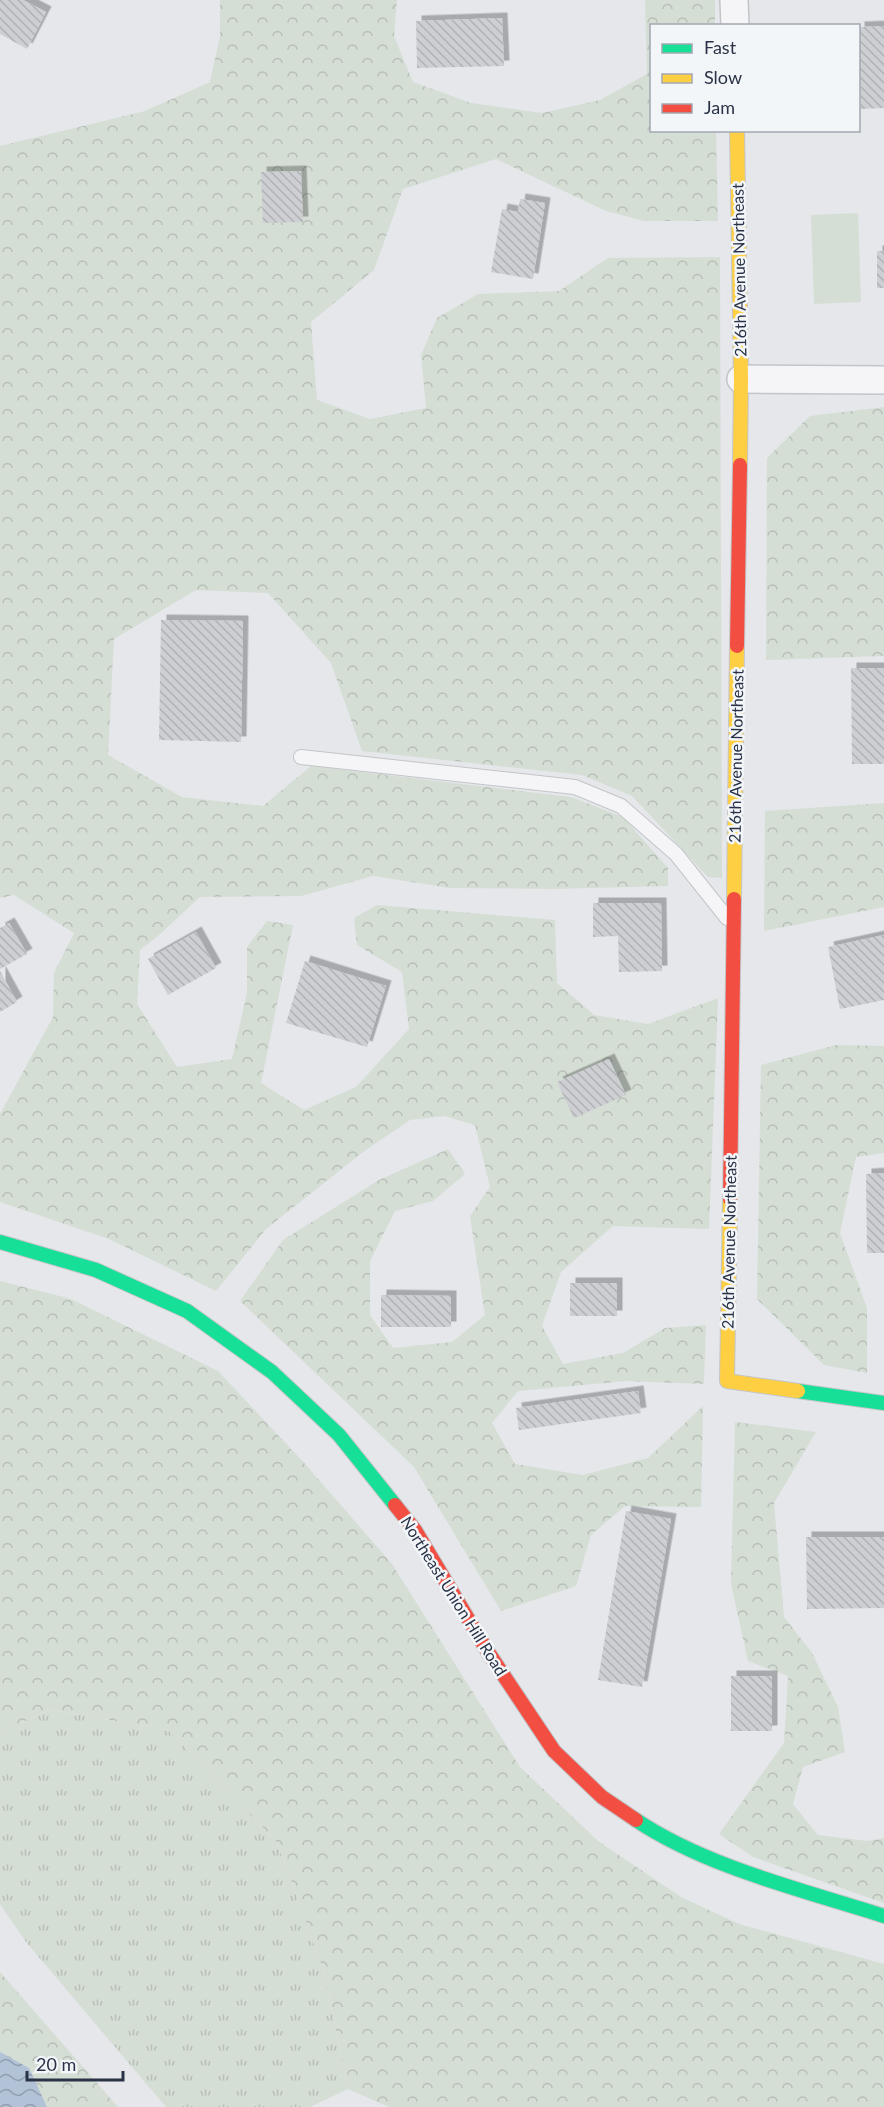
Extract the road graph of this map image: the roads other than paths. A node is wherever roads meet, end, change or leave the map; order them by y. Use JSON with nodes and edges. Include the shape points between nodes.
{"nodes":[{"id":1,"x":734,"y":0,"type":"edge"},
{"id":2,"x":735,"y":24,"type":"edge"},
{"id":3,"x":737,"y":132,"type":"edge"},
{"id":4,"x":741,"y":379,"type":"junction"},
{"id":5,"x":884,"y":380,"type":"edge"},
{"id":6,"x":301,"y":757,"type":"dead end"},
{"id":7,"x":734,"y":926,"type":"junction"},
{"id":8,"x":0,"y":1242,"type":"edge"},
{"id":9,"x":884,"y":1403,"type":"edge"},
{"id":10,"x":884,"y":1916,"type":"edge"}],
"edges":[{"from":1,"to":2,"type":"street"},
{"from":3,"to":4,"type":"street","name":"216th Avenue Northeast"},
{"from":4,"to":5,"type":"street"},
{"from":4,"to":7,"type":"street","name":"216th Avenue Northeast"},
{"from":6,"to":7,"type":"lane","via":[[575,787],[621,806],[676,854]]},
{"from":7,"to":9,"type":"street","name":"216th Avenue Northeast","via":[[727,1381]]},
{"from":8,"to":10,"type":"street","name":"Northeast Union Hill Road","via":[[96,1270],[187,1311],[272,1372],[339,1435],[415,1530],[488,1652],[554,1751],[602,1797],[656,1833],[742,1871]]}]}
